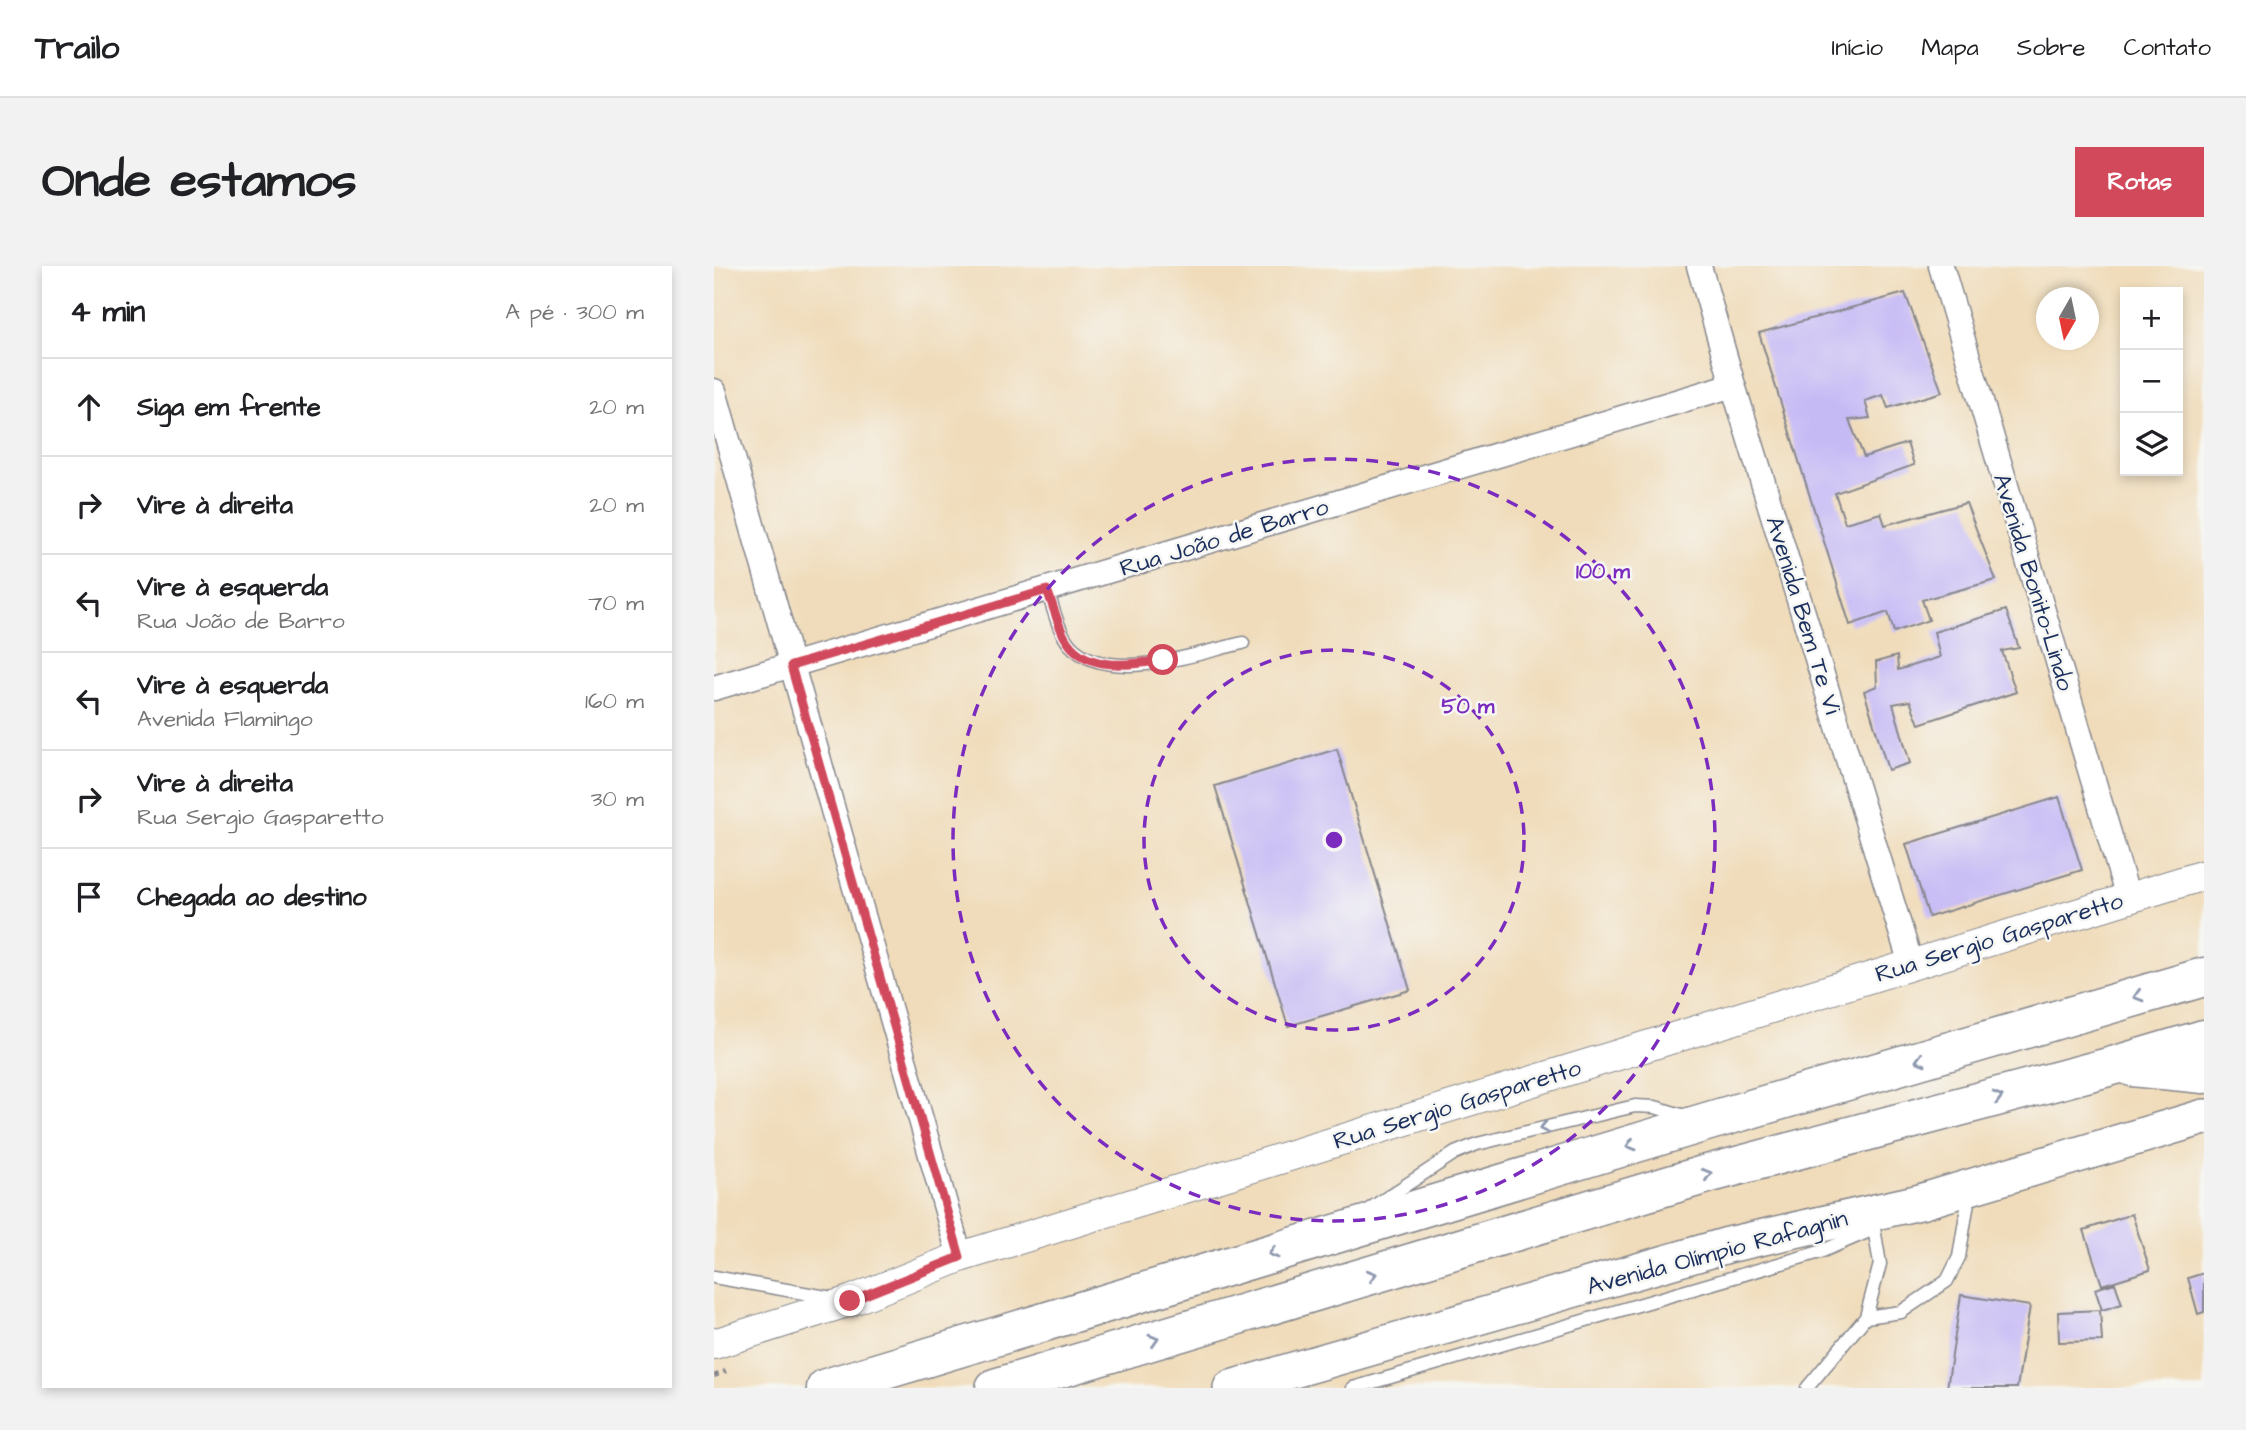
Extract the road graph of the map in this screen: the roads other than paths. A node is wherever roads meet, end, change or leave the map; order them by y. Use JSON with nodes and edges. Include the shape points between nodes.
{"nodes":[{"id":1,"x":1699,"y":266,"type":"edge"},
{"id":2,"x":1941,"y":266,"type":"edge"},
{"id":3,"x":1732,"y":385,"type":"junction"},
{"id":4,"x":714,"y":391,"type":"edge"},
{"id":5,"x":1047,"y":590,"type":"junction"},
{"id":6,"x":1242,"y":643,"type":"dead end"},
{"id":7,"x":791,"y":666,"type":"junction"},
{"id":8,"x":714,"y":688,"type":"edge"},
{"id":9,"x":2204,"y":875,"type":"edge"},
{"id":10,"x":2128,"y":898,"type":"junction"},
{"id":11,"x":1911,"y":964,"type":"junction"},
{"id":12,"x":2204,"y":976,"type":"edge"},
{"id":13,"x":2204,"y":1039,"type":"edge"},
{"id":14,"x":2116,"y":1065,"type":"junction"},
{"id":15,"x":2204,"y":1074,"type":"edge"},
{"id":16,"x":2204,"y":1117,"type":"edge"},
{"id":17,"x":1971,"y":1185,"type":"junction"},
{"id":18,"x":1873,"y":1220,"type":"junction"},
{"id":19,"x":960,"y":1257,"type":"junction"},
{"id":20,"x":714,"y":1277,"type":"edge"},
{"id":21,"x":850,"y":1301,"type":"junction"},
{"id":22,"x":1096,"y":1306,"type":"junction"},
{"id":23,"x":1866,"y":1317,"type":"junction"},
{"id":24,"x":714,"y":1344,"type":"edge"},
{"id":25,"x":1115,"y":1352,"type":"junction"},
{"id":26,"x":826,"y":1388,"type":"edge"},
{"id":27,"x":847,"y":1388,"type":"edge"},
{"id":28,"x":995,"y":1388,"type":"edge"},
{"id":29,"x":1027,"y":1388,"type":"edge"},
{"id":30,"x":1231,"y":1388,"type":"edge"},
{"id":31,"x":1353,"y":1388,"type":"edge"},
{"id":32,"x":1807,"y":1388,"type":"edge"}],
"edges":[{"from":1,"to":3,"type":"street","name":"Avenida Bem Te Vi"},
{"from":2,"to":10,"type":"street","name":"Avenida Bonito-Lindo"},
{"from":3,"to":5,"type":"street","name":"Rua João de Barro"},
{"from":3,"to":11,"type":"street","name":"Avenida Bem Te Vi"},
{"from":4,"to":7,"type":"street"},
{"from":5,"to":6,"type":"lane","via":[[1069,644],[1102,664],[1130,665]]},
{"from":5,"to":7,"type":"street","name":"Rua João de Barro"},
{"from":7,"to":8,"type":"street","name":"Rua João de Barro"},
{"from":7,"to":19,"type":"street"},
{"from":9,"to":10,"type":"street","name":"Rua Sergio Gasparetto"},
{"from":10,"to":11,"type":"street","name":"Rua Sergio Gasparetto"},
{"from":11,"to":19,"type":"street","name":"Rua Sergio Gasparetto"},
{"from":12,"to":22,"type":"highway","one_way":true},
{"from":13,"to":14,"type":"highway"},
{"from":14,"to":15,"type":"highway"},
{"from":25,"to":14,"type":"highway","one_way":true,"via":[[1707,1174]]},
{"from":16,"to":17,"type":"main road","name":"Avenida Olímpio Rafagnin"},
{"from":17,"to":18,"type":"main road","name":"Avenida Olímpio Rafagnin"},
{"from":17,"to":23,"type":"lane","via":[[1959,1257],[1947,1281],[1901,1312]]},
{"from":18,"to":23,"type":"lane","via":[[1880,1264]]},
{"from":18,"to":30,"type":"main road","name":"Avenida Olímpio Rafagnin","via":[[1728,1245]]},
{"from":18,"to":31,"type":"lane","via":[[1820,1252]]},
{"from":19,"to":21,"type":"street","name":"Rua Sergio Gasparetto"},
{"from":20,"to":21,"type":"lane"},
{"from":21,"to":24,"type":"street","name":"Rua Sergio Gasparetto"},
{"from":22,"to":26,"type":"highway"},
{"from":22,"to":27,"type":"highway"},
{"from":23,"to":32,"type":"lane"},
{"from":25,"to":28,"type":"highway"},
{"from":25,"to":29,"type":"highway"}]}
